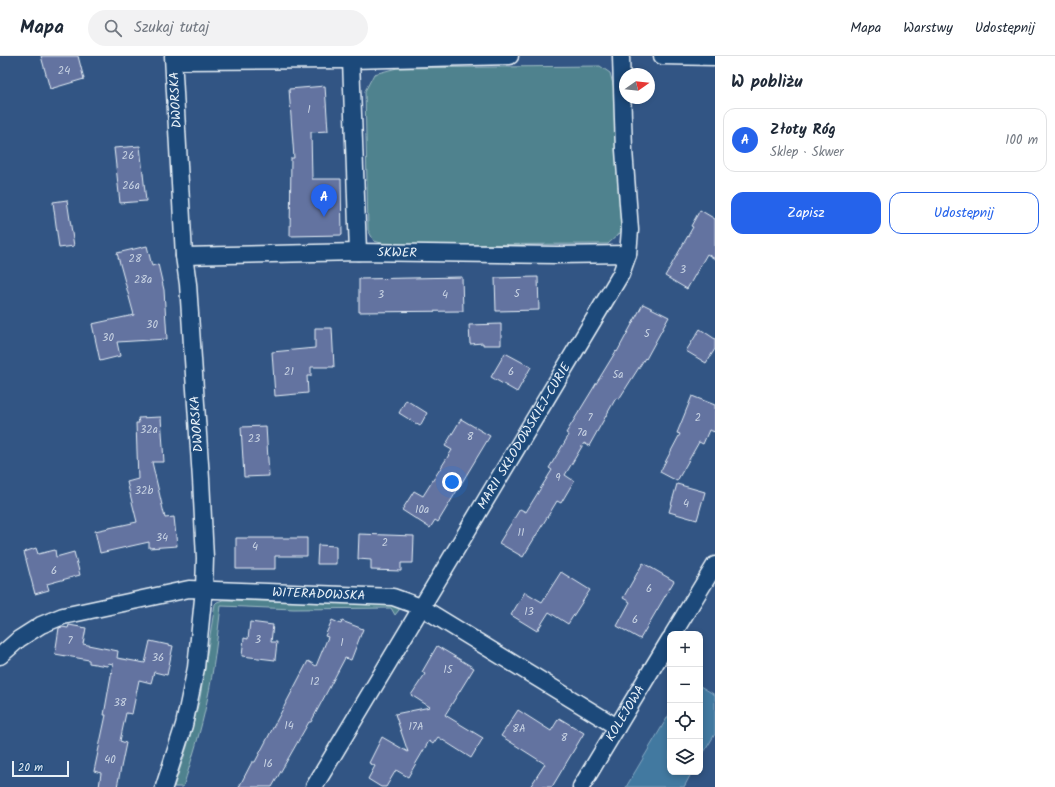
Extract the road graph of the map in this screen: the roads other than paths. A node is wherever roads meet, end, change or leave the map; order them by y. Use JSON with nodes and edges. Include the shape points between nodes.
{"nodes":[{"id":1,"x":510,"y":56,"type":"edge"},
{"id":2,"x":622,"y":56,"type":"edge"},
{"id":3,"x":662,"y":56,"type":"edge"},
{"id":4,"x":421,"y":57,"type":"edge"},
{"id":5,"x":715,"y":57,"type":"edge"},
{"id":6,"x":173,"y":58,"type":"edge"},
{"id":7,"x":351,"y":60,"type":"junction"},
{"id":8,"x":358,"y":252,"type":"junction"},
{"id":9,"x":628,"y":254,"type":"junction"},
{"id":10,"x":184,"y":256,"type":"junction"},
{"id":11,"x":715,"y":564,"type":"edge"},
{"id":12,"x":204,"y":589,"type":"junction"},
{"id":13,"x":421,"y":607,"type":"junction"},
{"id":14,"x":675,"y":631,"type":"edge"},
{"id":15,"x":667,"y":644,"type":"edge"},
{"id":16,"x":0,"y":656,"type":"edge"},
{"id":17,"x":617,"y":727,"type":"junction"},
{"id":18,"x":164,"y":787,"type":"edge"},
{"id":19,"x":314,"y":787,"type":"edge"},
{"id":20,"x":581,"y":787,"type":"edge"}],
"edges":[{"from":1,"to":4,"type":"street"},
{"from":2,"to":9,"type":"street","name":"MARII SKŁODOWSKIEJ-CURIE","via":[[624,150],[630,230]]},
{"from":3,"to":5,"type":"street"},
{"from":4,"to":7,"type":"street"},
{"from":6,"to":7,"type":"street"},
{"from":6,"to":10,"type":"street","name":"DWORSKA"},
{"from":7,"to":8,"type":"street","name":"SKWER"},
{"from":8,"to":9,"type":"street","name":"SKWER"},
{"from":8,"to":10,"type":"street"},
{"from":9,"to":13,"type":"street","name":"MARII SKŁODOWSKIEJ-CURIE","via":[[621,274],[609,295]]},
{"from":10,"to":12,"type":"street","name":"DWORSKA","via":[[201,479]]},
{"from":11,"to":14,"type":"street"},
{"from":12,"to":13,"type":"street","name":"WITERADOWSKA","via":[[393,597]]},
{"from":12,"to":16,"type":"street","name":"WITERADOWSKA","via":[[189,589],[63,616],[41,625],[19,639]]},
{"from":12,"to":18,"type":"street","name":"DWORSKA","via":[[196,668],[184,725]]},
{"from":13,"to":17,"type":"street","name":"WITERADOWSKA"},
{"from":13,"to":19,"type":"street","name":"MARII SKŁODOWSKIEJ-CURIE"},
{"from":15,"to":17,"type":"street","name":"KOLEJOWA"},
{"from":17,"to":20,"type":"street","name":"KOLEJOWA"}]}
